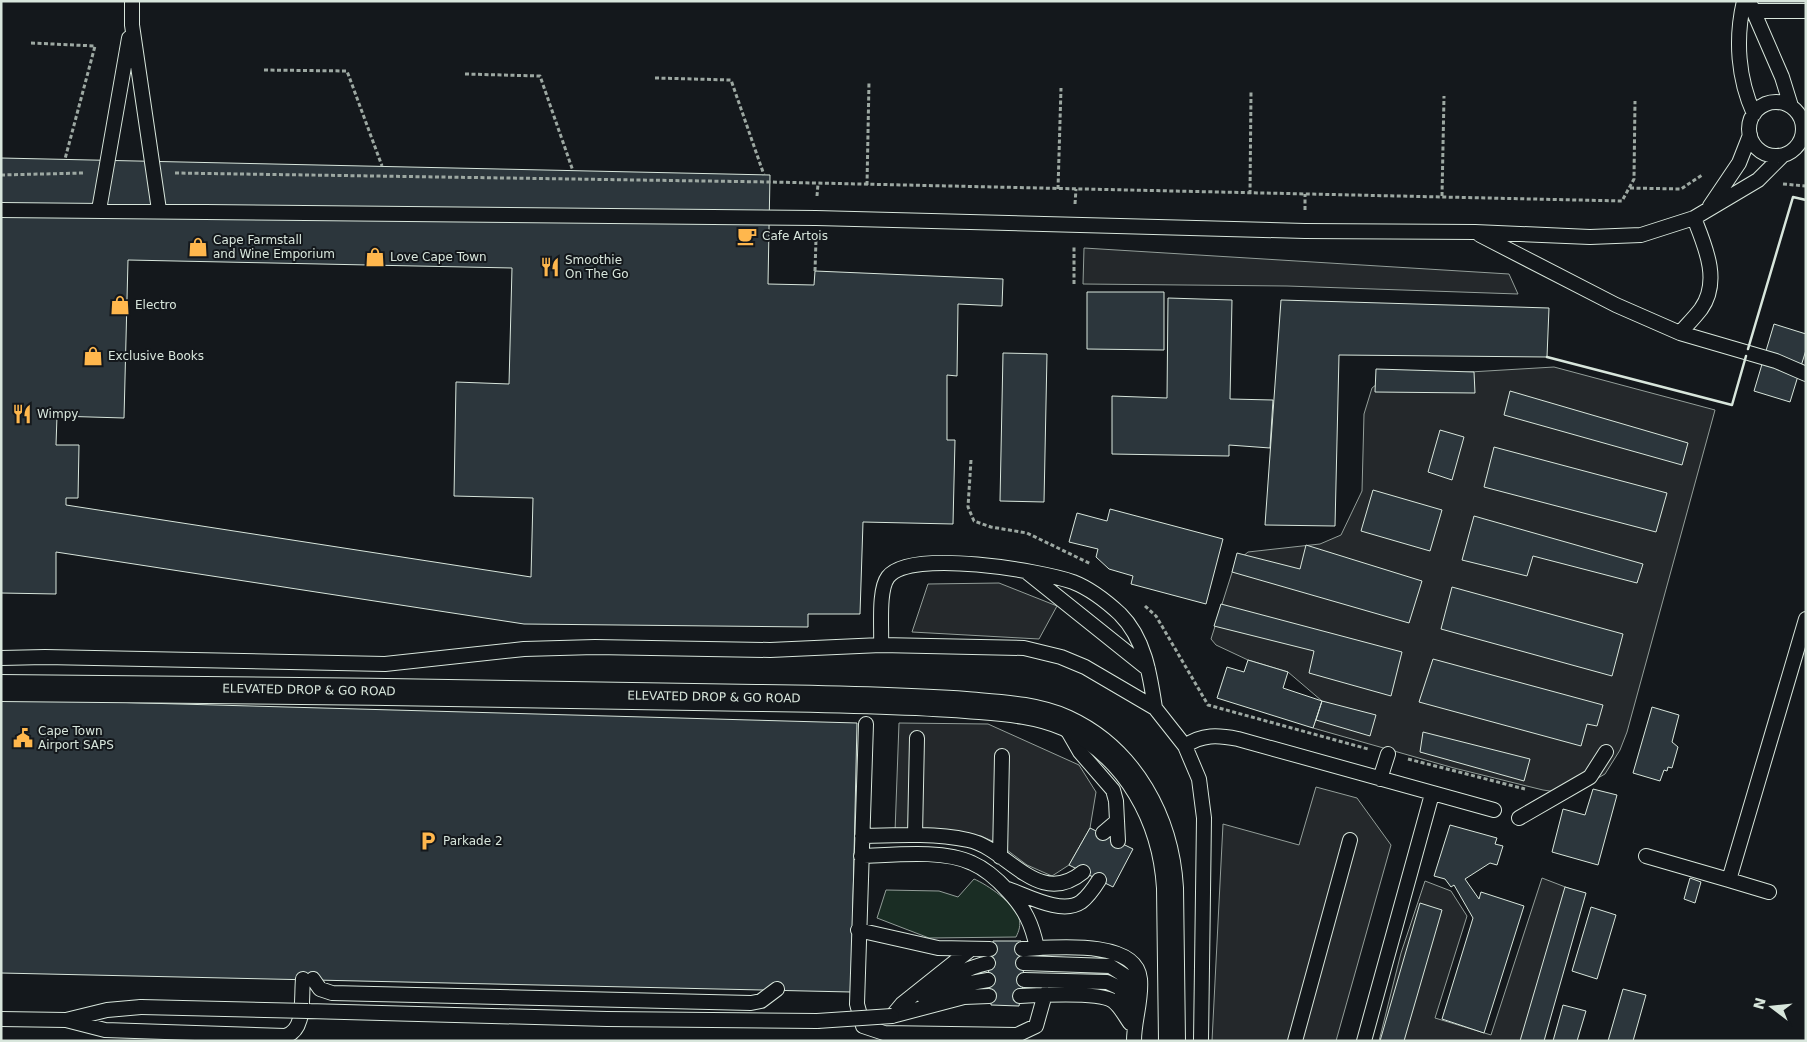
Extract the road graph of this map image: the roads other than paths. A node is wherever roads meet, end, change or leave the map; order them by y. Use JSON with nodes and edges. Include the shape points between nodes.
{"nodes":[{"id":1,"x":132,"y":1,"type":"edge"},
{"id":2,"x":1749,"y":4,"type":"edge"},
{"id":3,"x":1806,"y":11,"type":"edge"},
{"id":4,"x":132,"y":25,"type":"junction"},
{"id":5,"x":1799,"y":112,"type":"edge"},
{"id":6,"x":1754,"y":114,"type":"junction"},
{"id":7,"x":1750,"y":135,"type":"junction"},
{"id":8,"x":1801,"y":147,"type":"edge"},
{"id":9,"x":1782,"y":156,"type":"junction"},
{"id":10,"x":1,"y":210,"type":"edge"},
{"id":11,"x":99,"y":210,"type":"junction"},
{"id":12,"x":159,"y":210,"type":"junction"},
{"id":13,"x":1700,"y":214,"type":"junction"},
{"id":14,"x":1475,"y":232,"type":"junction"},
{"id":15,"x":1680,"y":333,"type":"junction"},
{"id":16,"x":1806,"y":374,"type":"edge"},
{"id":17,"x":1026,"y":571,"type":"junction"},
{"id":18,"x":1806,"y":619,"type":"edge"},
{"id":19,"x":881,"y":645,"type":"junction"},
{"id":20,"x":1,"y":658,"type":"edge"},
{"id":21,"x":1148,"y":669,"type":"junction"},
{"id":22,"x":1,"y":688,"type":"edge"},
{"id":23,"x":1155,"y":708,"type":"junction"},
{"id":24,"x":1064,"y":722,"type":"junction"},
{"id":25,"x":866,"y":724,"type":"dead end"},
{"id":26,"x":917,"y":738,"type":"dead end"},
{"id":27,"x":1185,"y":746,"type":"junction"},
{"id":28,"x":1606,"y":752,"type":"dead end"},
{"id":29,"x":1388,"y":754,"type":"dead end"},
{"id":30,"x":1002,"y":756,"type":"dead end"},
{"id":31,"x":1380,"y":779,"type":"junction"},
{"id":32,"x":1432,"y":794,"type":"junction"},
{"id":33,"x":1494,"y":810,"type":"dead end"},
{"id":34,"x":1519,"y":818,"type":"dead end"},
{"id":35,"x":1117,"y":821,"type":"junction"},
{"id":36,"x":1103,"y":833,"type":"dead end"},
{"id":37,"x":915,"y":835,"type":"junction"},
{"id":38,"x":862,"y":836,"type":"junction"},
{"id":39,"x":1350,"y":840,"type":"dead end"},
{"id":40,"x":1118,"y":841,"type":"dead end"},
{"id":41,"x":862,"y":856,"type":"junction"},
{"id":42,"x":1646,"y":856,"type":"dead end"},
{"id":43,"x":1000,"y":857,"type":"junction"},
{"id":44,"x":1083,"y":872,"type":"dead end"},
{"id":45,"x":1099,"y":880,"type":"dead end"},
{"id":46,"x":1729,"y":880,"type":"junction"},
{"id":47,"x":1005,"y":888,"type":"junction"},
{"id":48,"x":1769,"y":892,"type":"dead end"},
{"id":49,"x":858,"y":930,"type":"junction"},
{"id":50,"x":1037,"y":948,"type":"junction"},
{"id":51,"x":971,"y":949,"type":"junction"},
{"id":52,"x":990,"y":949,"type":"dead end"},
{"id":53,"x":1022,"y":949,"type":"dead end"},
{"id":54,"x":988,"y":963,"type":"dead end"},
{"id":55,"x":1023,"y":963,"type":"dead end"},
{"id":56,"x":988,"y":980,"type":"dead end"},
{"id":57,"x":1024,"y":980,"type":"dead end"},
{"id":58,"x":777,"y":990,"type":"dead end"},
{"id":59,"x":1045,"y":994,"type":"junction"},
{"id":60,"x":989,"y":996,"type":"dead end"},
{"id":61,"x":1020,"y":996,"type":"dead end"},
{"id":62,"x":1138,"y":1002,"type":"junction"},
{"id":63,"x":921,"y":1010,"type":"junction"},
{"id":64,"x":898,"y":1015,"type":"junction"},
{"id":65,"x":1,"y":1019,"type":"edge"},
{"id":66,"x":66,"y":1020,"type":"junction"},
{"id":67,"x":1134,"y":1031,"type":"edge"},
{"id":68,"x":1172,"y":1041,"type":"edge"},
{"id":69,"x":1201,"y":1041,"type":"edge"},
{"id":70,"x":1295,"y":1041,"type":"edge"},
{"id":71,"x":1364,"y":1041,"type":"edge"}],
"edges":[{"from":1,"to":4,"type":"lane"},
{"from":2,"to":3,"type":"lane"},
{"from":2,"to":5,"type":"lane"},
{"from":2,"to":6,"type":"lane","via":[[1739,38],[1745,95]]},
{"from":4,"to":11,"type":"lane"},
{"from":4,"to":12,"type":"lane"},
{"from":5,"to":6,"type":"lane","via":[[1781,102],[1761,107]]},
{"from":5,"to":8,"type":"lane","via":[[1803,123]]},
{"from":6,"to":7,"type":"lane"},
{"from":7,"to":9,"type":"lane","via":[[1762,152]]},
{"from":7,"to":13,"type":"lane","via":[[1731,177]]},
{"from":8,"to":9,"type":"lane"},
{"from":9,"to":13,"type":"lane","via":[[1758,180]]},
{"from":10,"to":11,"type":"lane"},
{"from":11,"to":12,"type":"lane"},
{"from":12,"to":14,"type":"lane","via":[[816,218],[1304,231]]},
{"from":13,"to":14,"type":"lane","via":[[1641,235],[1590,237]]},
{"from":13,"to":15,"type":"lane","via":[[1710,260],[1709,285],[1702,307]]},
{"from":14,"to":15,"type":"lane","via":[[1616,306]]},
{"from":15,"to":16,"type":"lane","via":[[1776,361]]},
{"from":17,"to":19,"type":"lane","via":[[948,562],[897,570],[888,577],[883,588]]},
{"from":17,"to":21,"type":"lane"},
{"from":17,"to":21,"type":"lane","via":[[1074,583],[1106,601],[1135,633]]},
{"from":18,"to":46,"type":"lane"},
{"from":19,"to":20,"type":"lane","via":[[770,650],[524,649],[385,664]]},
{"from":19,"to":23,"type":"lane","via":[[1024,648],[1044,652],[1086,667]]},
{"from":21,"to":23,"type":"lane"},
{"from":22,"to":24,"type":"street","name":"ELEVATED DROP & GO ROAD","via":[[458,692],[912,701],[1033,712]]},
{"from":23,"to":27,"type":"lane"},
{"from":24,"to":35,"type":"lane","via":[[1080,752],[1113,790]]},
{"from":24,"to":68,"type":"street","name":"ELEVATED DROP & GO ROAD","via":[[1089,736],[1119,762],[1143,794],[1160,830],[1169,868]]},
{"from":25,"to":38,"type":"lane"},
{"from":26,"to":37,"type":"lane"},
{"from":27,"to":31,"type":"lane","via":[[1207,736],[1222,736]]},
{"from":27,"to":69,"type":"lane","via":[[1199,778],[1204,818]]},
{"from":28,"to":34,"type":"lane","via":[[1590,777]]},
{"from":29,"to":31,"type":"lane"},
{"from":30,"to":43,"type":"lane"},
{"from":31,"to":32,"type":"lane"},
{"from":32,"to":33,"type":"lane"},
{"from":32,"to":71,"type":"lane"},
{"from":35,"to":36,"type":"lane"},
{"from":35,"to":40,"type":"lane"},
{"from":37,"to":38,"type":"lane"},
{"from":37,"to":43,"type":"lane","via":[[970,840]]},
{"from":38,"to":41,"type":"lane"},
{"from":39,"to":70,"type":"lane"},
{"from":41,"to":47,"type":"lane","via":[[923,855],[964,859],[983,869]]},
{"from":41,"to":49,"type":"lane"},
{"from":42,"to":46,"type":"lane"},
{"from":43,"to":44,"type":"lane","via":[[1027,875],[1048,883],[1064,884]]},
{"from":45,"to":47,"type":"lane","via":[[1082,901],[1067,906]]},
{"from":46,"to":48,"type":"lane"},
{"from":47,"to":50,"type":"lane","via":[[1030,920]]},
{"from":49,"to":51,"type":"lane","via":[[938,948]]},
{"from":49,"to":59,"type":"lane","via":[[857,1004],[861,1023],[871,1030],[884,1033],[1018,1035],[1036,1026]]},
{"from":50,"to":53,"type":"lane"},
{"from":50,"to":62,"type":"lane","via":[[1098,948],[1124,956],[1136,967],[1140,978]]},
{"from":51,"to":52,"type":"lane"},
{"from":51,"to":64,"type":"lane","via":[[902,1004]]},
{"from":54,"to":64,"type":"lane","via":[[950,978]]},
{"from":55,"to":62,"type":"lane","via":[[1110,966],[1130,979]]},
{"from":56,"to":63,"type":"lane","via":[[971,983]]},
{"from":57,"to":67,"type":"lane","via":[[1107,982],[1120,988]]},
{"from":58,"to":66,"type":"lane","via":[[761,1001],[751,1003],[607,1001],[332,993],[320,989],[308,979],[299,1026],[285,1036],[105,1030]]},
{"from":59,"to":61,"type":"lane"},
{"from":59,"to":67,"type":"lane","via":[[1104,997],[1119,1007]]},
{"from":60,"to":63,"type":"lane","via":[[964,997]]},
{"from":62,"to":67,"type":"lane"},
{"from":63,"to":64,"type":"lane"},
{"from":64,"to":66,"type":"lane","bridge":true,"via":[[782,1022],[141,1007],[107,1010]]},
{"from":65,"to":66,"type":"lane"}]}
